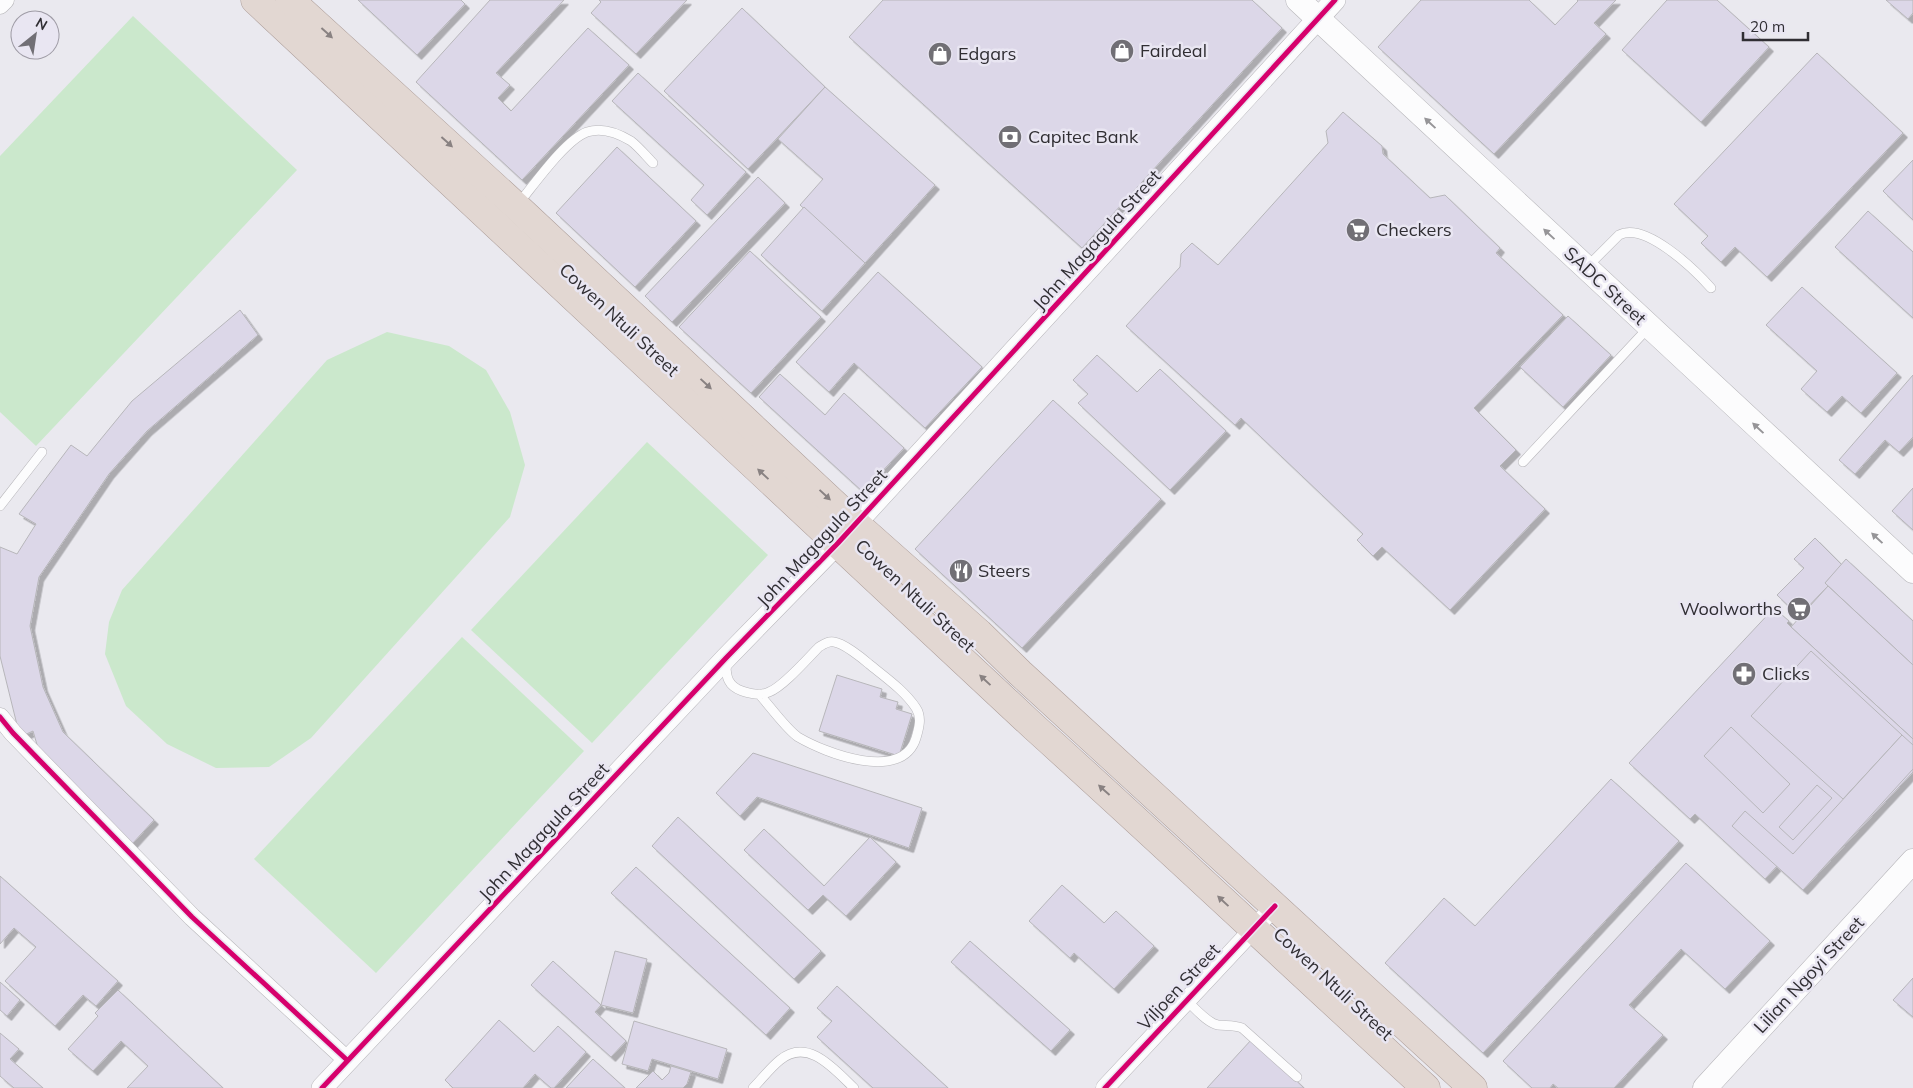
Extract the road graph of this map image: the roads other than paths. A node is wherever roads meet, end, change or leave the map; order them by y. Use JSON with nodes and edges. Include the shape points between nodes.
{"nodes":[{"id":1,"x":5,"y":0,"type":"edge"},
{"id":2,"x":255,"y":0,"type":"edge"},
{"id":3,"x":290,"y":0,"type":"edge"},
{"id":4,"x":1298,"y":0,"type":"edge"},
{"id":5,"x":1335,"y":0,"type":"edge"},
{"id":6,"x":0,"y":5,"type":"edge"},
{"id":7,"x":1318,"y":19,"type":"junction"},
{"id":8,"x":653,"y":163,"type":"dead end"},
{"id":9,"x":516,"y":206,"type":"junction"},
{"id":10,"x":1586,"y":268,"type":"junction"},
{"id":11,"x":1712,"y":288,"type":"dead end"},
{"id":12,"x":1649,"y":327,"type":"junction"},
{"id":13,"x":42,"y":452,"type":"dead end"},
{"id":14,"x":1523,"y":462,"type":"dead end"},
{"id":15,"x":0,"y":506,"type":"edge"},
{"id":16,"x":846,"y":534,"type":"junction"},
{"id":17,"x":1913,"y":571,"type":"edge"},
{"id":18,"x":726,"y":658,"type":"junction"},
{"id":19,"x":760,"y":694,"type":"junction"},
{"id":20,"x":0,"y":717,"type":"edge"},
{"id":21,"x":1913,"y":861,"type":"edge"},
{"id":22,"x":1275,"y":906,"type":"junction"},
{"id":23,"x":1253,"y":928,"type":"junction"},
{"id":24,"x":1186,"y":1000,"type":"junction"},
{"id":25,"x":347,"y":1060,"type":"junction"},
{"id":26,"x":1297,"y":1077,"type":"dead end"},
{"id":27,"x":322,"y":1088,"type":"edge"},
{"id":28,"x":753,"y":1088,"type":"edge"},
{"id":29,"x":854,"y":1088,"type":"edge"},
{"id":30,"x":1105,"y":1088,"type":"edge"},
{"id":31,"x":1426,"y":1088,"type":"edge"},
{"id":32,"x":1473,"y":1088,"type":"edge"},
{"id":33,"x":1704,"y":1088,"type":"edge"}],
"edges":[{"from":1,"to":6,"type":"street"},
{"from":16,"to":2,"type":"highway","name":"Cowen Ntuli Street","one_way":true},
{"from":3,"to":9,"type":"highway","name":"Cowen Ntuli Street","one_way":true},
{"from":4,"to":7,"type":"main road","name":"SADC Street"},
{"from":5,"to":7,"type":"street","name":"John Magagula Street"},
{"from":10,"to":7,"type":"main road","name":"SADC Street","one_way":true},
{"from":7,"to":16,"type":"street","name":"John Magagula Street"},
{"from":8,"to":9,"type":"lane","via":[[632,142],[617,134],[595,130],[585,132],[562,151]]},
{"from":9,"to":16,"type":"highway","name":"Cowen Ntuli Street","one_way":true},
{"from":10,"to":11,"type":"lane","via":[[1619,235],[1633,232],[1669,250],[1691,266]]},
{"from":10,"to":12,"type":"main road","name":"SADC Street"},
{"from":12,"to":14,"type":"lane"},
{"from":17,"to":12,"type":"main road","name":"SADC Street","one_way":true},
{"from":13,"to":15,"type":"lane"},
{"from":16,"to":18,"type":"street","name":"John Magagula Street"},
{"from":16,"to":22,"type":"highway","name":"Cowen Ntuli Street","via":[[979,633]]},
{"from":23,"to":16,"type":"highway","name":"Cowen Ntuli Street","one_way":true,"via":[[1034,727]]},
{"from":18,"to":19,"type":"lane","via":[[729,682],[737,689]]},
{"from":18,"to":25,"type":"street","name":"John Magagula Street"},
{"from":19,"to":19,"type":"lane","via":[[771,692],[819,647],[835,642],[861,657],[906,696],[916,708],[919,724],[912,747],[901,757],[875,762],[855,759],[796,736]]},
{"from":20,"to":25,"type":"street","via":[[192,917]]},
{"from":21,"to":33,"type":"main road","name":"Lilian Ngoyi Street"},
{"from":22,"to":23,"type":"street","name":"Viljoen Street"},
{"from":22,"to":32,"type":"highway","name":"Cowen Ntuli Street"},
{"from":23,"to":24,"type":"street","name":"Viljoen Street"},
{"from":23,"to":31,"type":"highway","name":"Cowen Ntuli Street"},
{"from":24,"to":26,"type":"lane","via":[[1210,1022],[1242,1028]]},
{"from":24,"to":30,"type":"street","name":"Viljoen Street"},
{"from":25,"to":27,"type":"street","name":"John Magagula Street"},
{"from":28,"to":29,"type":"lane","via":[[780,1059],[796,1051],[812,1053]]}]}
